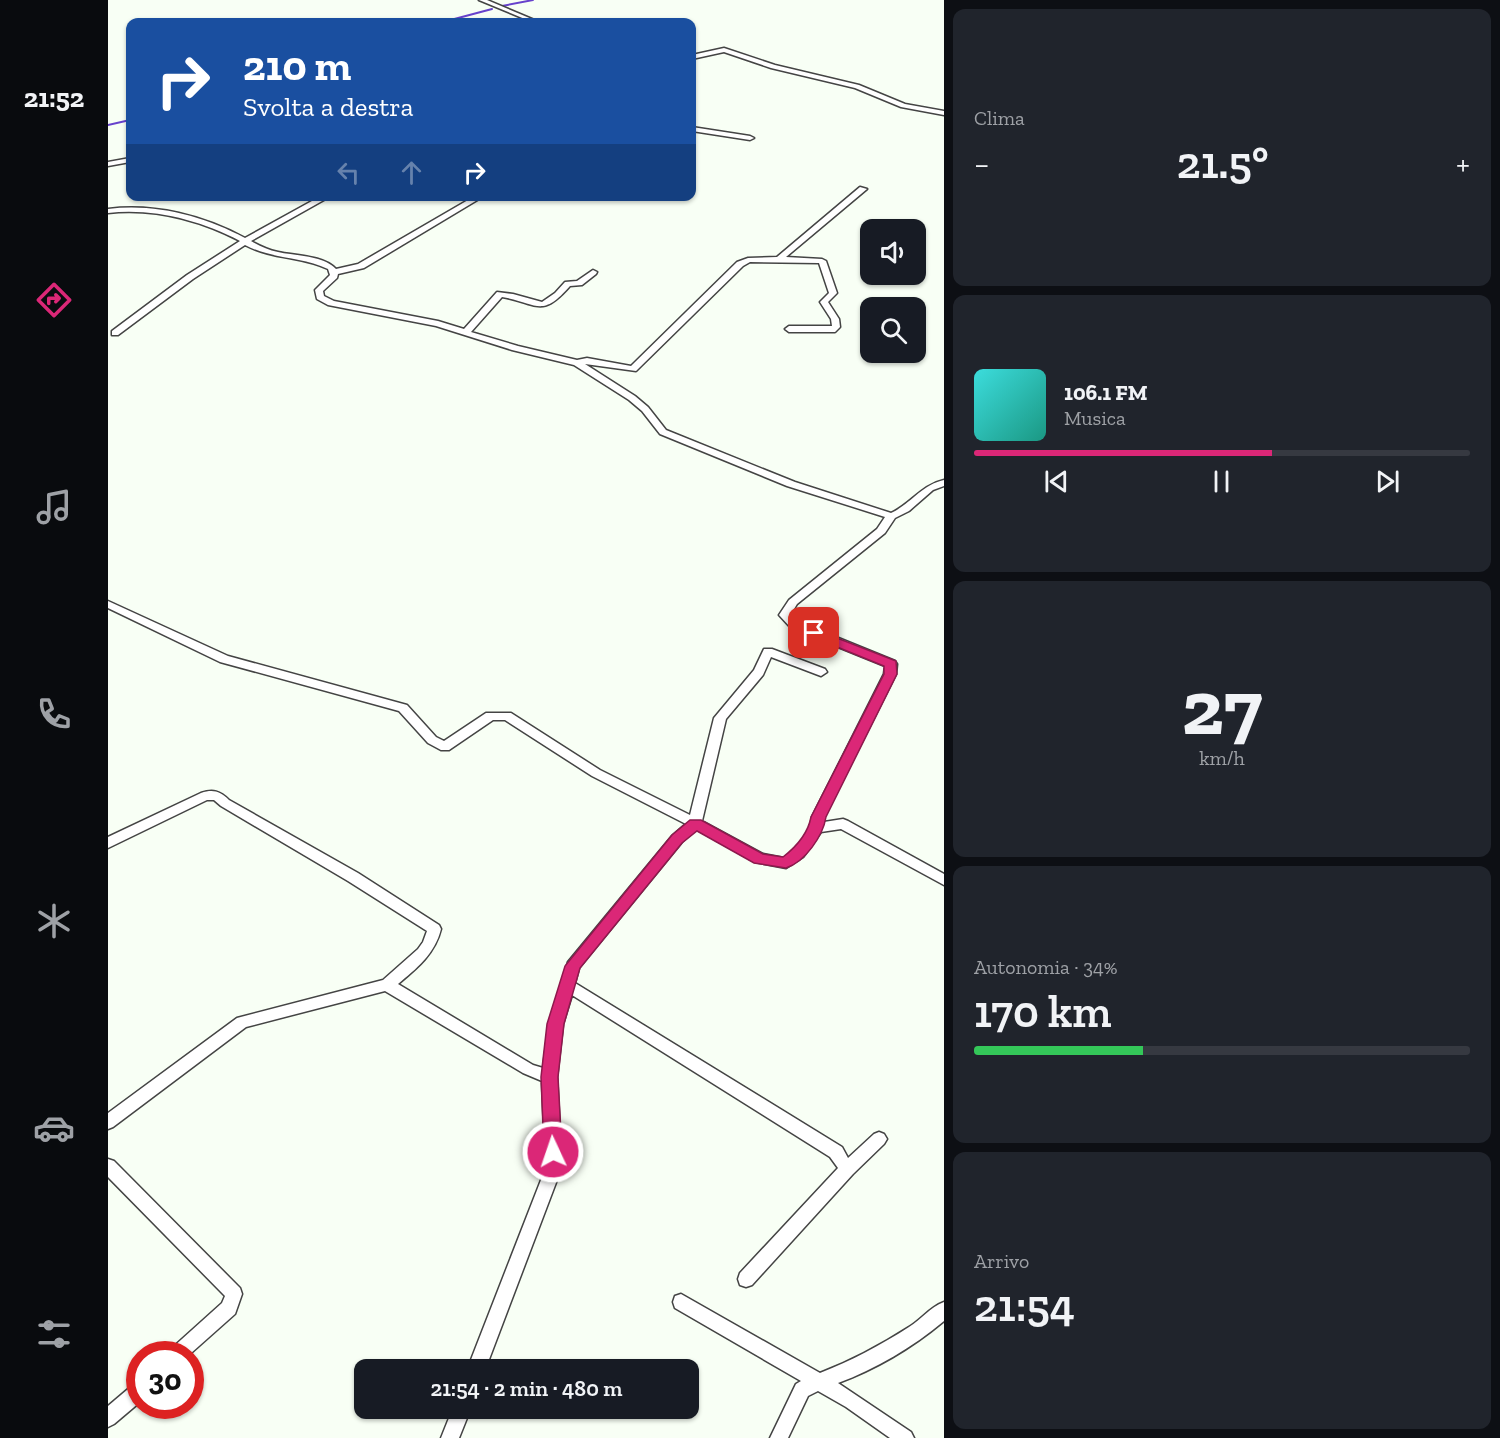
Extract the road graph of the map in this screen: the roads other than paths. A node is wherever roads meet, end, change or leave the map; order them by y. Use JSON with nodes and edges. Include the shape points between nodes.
{"nodes":[{"id":1,"x":482,"y":0,"type":"edge"},
{"id":2,"x":526,"y":18,"type":"edge"},
{"id":3,"x":696,"y":56,"type":"edge"},
{"id":4,"x":944,"y":113,"type":"edge"},
{"id":5,"x":696,"y":130,"type":"edge"},
{"id":6,"x":750,"y":138,"type":"dead end"},
{"id":7,"x":126,"y":161,"type":"edge"},
{"id":8,"x":108,"y":164,"type":"edge"},
{"id":9,"x":863,"y":189,"type":"dead end"},
{"id":10,"x":319,"y":201,"type":"edge"},
{"id":11,"x":472,"y":201,"type":"edge"},
{"id":12,"x":108,"y":212,"type":"edge"},
{"id":13,"x":244,"y":242,"type":"junction"},
{"id":14,"x":779,"y":259,"type":"junction"},
{"id":15,"x":333,"y":272,"type":"junction"},
{"id":16,"x":593,"y":272,"type":"dead end"},
{"id":17,"x":789,"y":329,"type":"dead end"},
{"id":18,"x":466,"y":332,"type":"junction"},
{"id":19,"x":115,"y":333,"type":"dead end"},
{"id":20,"x":577,"y":363,"type":"junction"},
{"id":21,"x":944,"y":472,"type":"edge"},
{"id":22,"x":942,"y":483,"type":"edge"},
{"id":23,"x":891,"y":516,"type":"junction"},
{"id":24,"x":108,"y":604,"type":"edge"},
{"id":25,"x":821,"y":672,"type":"dead end"},
{"id":26,"x":695,"y":823,"type":"junction"},
{"id":27,"x":817,"y":828,"type":"junction"},
{"id":28,"x":108,"y":843,"type":"edge"},
{"id":29,"x":944,"y":880,"type":"edge"},
{"id":30,"x":567,"y":985,"type":"junction"},
{"id":31,"x":387,"y":986,"type":"junction"},
{"id":32,"x":549,"y":1077,"type":"junction"},
{"id":33,"x":108,"y":1122,"type":"edge"},
{"id":34,"x":879,"y":1139,"type":"dead end"},
{"id":35,"x":108,"y":1166,"type":"edge"},
{"id":36,"x":847,"y":1169,"type":"junction"},
{"id":37,"x":746,"y":1279,"type":"dead end"},
{"id":38,"x":681,"y":1302,"type":"dead end"},
{"id":39,"x":944,"y":1310,"type":"edge"},
{"id":40,"x":192,"y":1341,"type":"edge"},
{"id":41,"x":480,"y":1359,"type":"edge"},
{"id":42,"x":818,"y":1382,"type":"junction"},
{"id":43,"x":126,"y":1402,"type":"edge"},
{"id":44,"x":108,"y":1418,"type":"edge"},
{"id":45,"x":458,"y":1419,"type":"edge"},
{"id":46,"x":450,"y":1438,"type":"edge"},
{"id":47,"x":779,"y":1438,"type":"edge"},
{"id":48,"x":905,"y":1438,"type":"edge"}],
"edges":[{"from":1,"to":2,"type":"street"},
{"from":3,"to":4,"type":"street","via":[[724,50],[773,67],[857,86],[903,106]]},
{"from":5,"to":6,"type":"street"},
{"from":7,"to":8,"type":"street"},
{"from":9,"to":14,"type":"street"},
{"from":10,"to":13,"type":"street"},
{"from":11,"to":15,"type":"street","via":[[361,266]]},
{"from":12,"to":13,"type":"street","via":[[150,209],[229,233]]},
{"from":13,"to":15,"type":"street","via":[[276,255],[322,262]]},
{"from":13,"to":19,"type":"street"},
{"from":14,"to":17,"type":"street","via":[[822,261],[833,293],[824,302],[836,327]]},
{"from":14,"to":20,"type":"street","via":[[740,264],[633,369],[587,361]]},
{"from":15,"to":18,"type":"street","via":[[334,276],[319,290],[320,297],[331,303]]},
{"from":16,"to":18,"type":"street","via":[[579,283],[568,284],[542,306],[500,294]]},
{"from":18,"to":20,"type":"street"},
{"from":20,"to":23,"type":"street","via":[[632,398],[663,432],[791,484]]},
{"from":21,"to":22,"type":"street"},
{"from":22,"to":23,"type":"street"},
{"from":23,"to":27,"type":"street","via":[[875,536],[793,602],[785,615],[795,625],[891,664],[890,674],[818,817]]},
{"from":24,"to":26,"type":"street","via":[[224,659],[403,708],[432,740],[445,747],[490,716],[507,716],[596,773]]},
{"from":25,"to":26,"type":"street","via":[[768,652],[759,672],[720,718]]},
{"from":26,"to":27,"type":"street","via":[[760,859],[786,863],[798,854]]},
{"from":26,"to":30,"type":"street","via":[[677,839],[573,966]]},
{"from":27,"to":29,"type":"street","via":[[843,824]]},
{"from":28,"to":31,"type":"street","via":[[205,796],[217,795],[434,929],[425,950]]},
{"from":30,"to":32,"type":"street","via":[[556,1024]]},
{"from":30,"to":36,"type":"street","via":[[836,1152]]},
{"from":31,"to":32,"type":"street","via":[[528,1069]]},
{"from":31,"to":33,"type":"street","via":[[242,1022]]},
{"from":32,"to":41,"type":"street","via":[[553,1152],[549,1180]]},
{"from":34,"to":36,"type":"street"},
{"from":35,"to":40,"type":"street","via":[[234,1294],[229,1308]]},
{"from":36,"to":37,"type":"street"},
{"from":38,"to":42,"type":"street"},
{"from":39,"to":42,"type":"street","via":[[917,1332],[853,1369]]},
{"from":42,"to":47,"type":"street","via":[[802,1390]]},
{"from":42,"to":48,"type":"street"},
{"from":43,"to":44,"type":"street"},
{"from":45,"to":46,"type":"street"}]}
